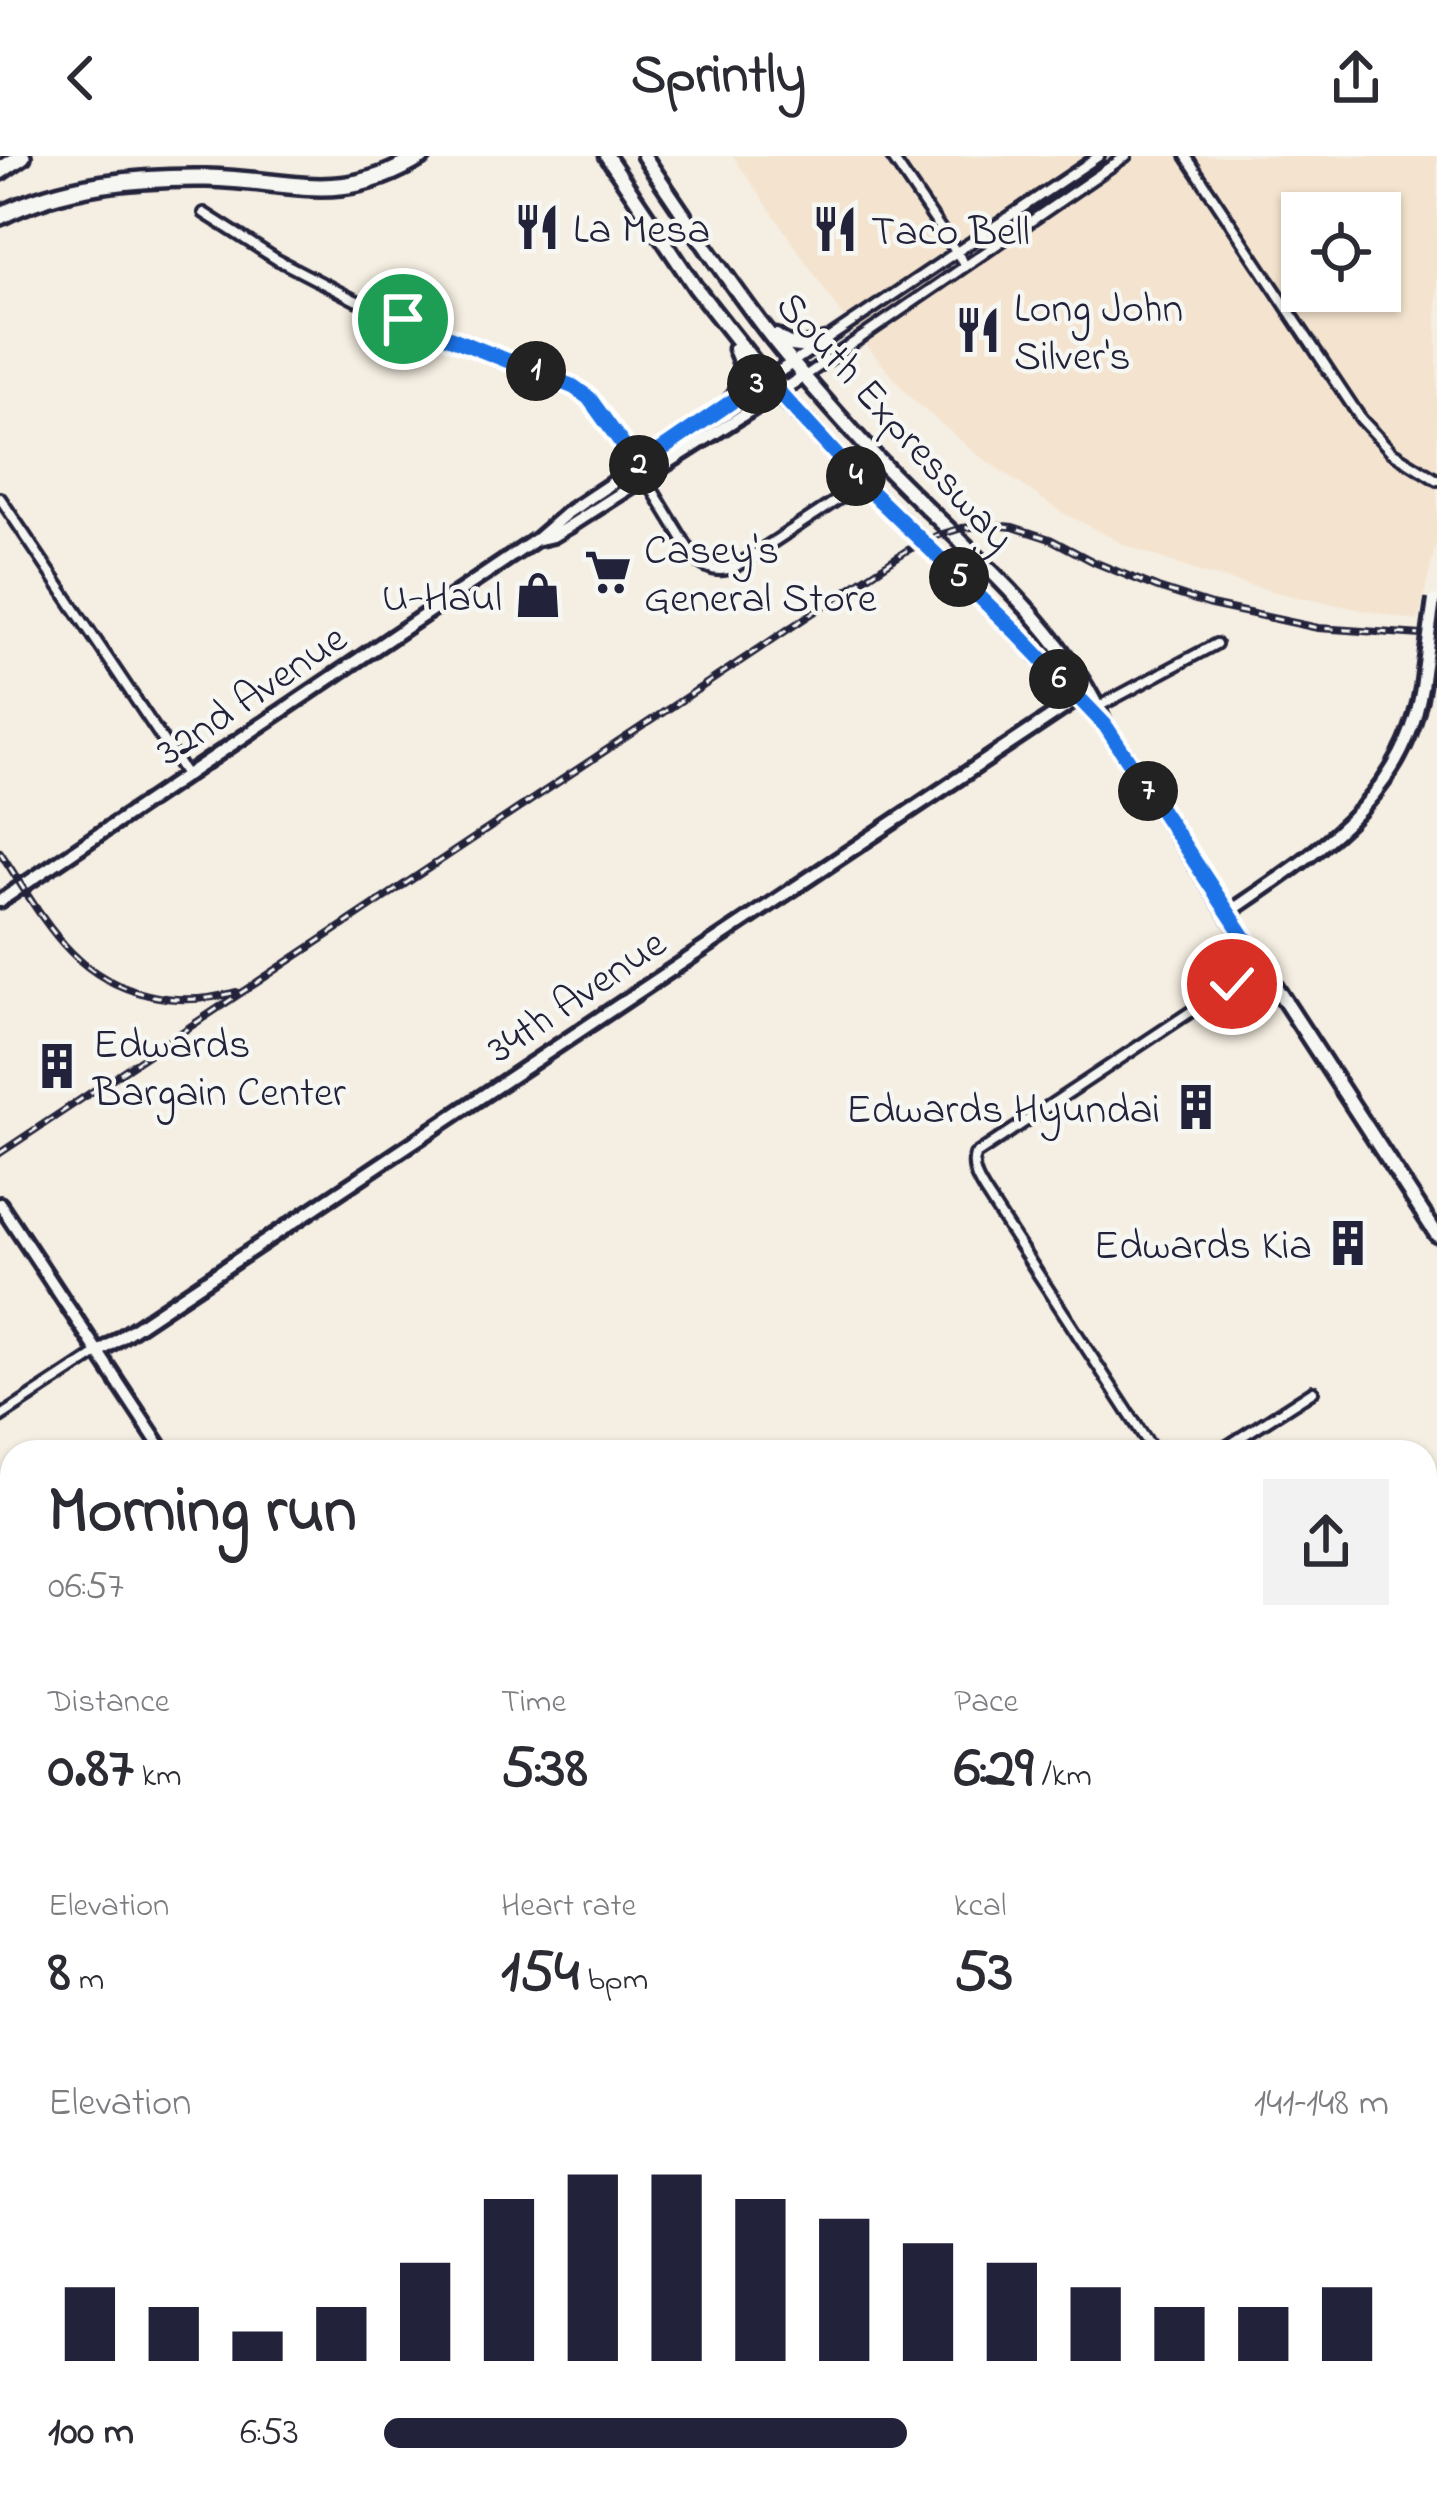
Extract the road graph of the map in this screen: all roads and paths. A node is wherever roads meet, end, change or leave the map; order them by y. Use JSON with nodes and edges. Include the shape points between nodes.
{"nodes":[{"id":1,"x":22,"y":156,"type":"edge"},
{"id":2,"x":422,"y":156,"type":"edge"},
{"id":3,"x":607,"y":156,"type":"edge"},
{"id":4,"x":644,"y":156,"type":"edge"},
{"id":5,"x":891,"y":156,"type":"edge"},
{"id":6,"x":1099,"y":156,"type":"edge"},
{"id":7,"x":1126,"y":156,"type":"edge"},
{"id":8,"x":1186,"y":156,"type":"edge"},
{"id":9,"x":0,"y":171,"type":"edge"},
{"id":10,"x":204,"y":213,"type":"dead end"},
{"id":11,"x":0,"y":216,"type":"edge"},
{"id":12,"x":956,"y":252,"type":"junction"},
{"id":13,"x":964,"y":265,"type":"junction"},
{"id":14,"x":759,"y":322,"type":"junction"},
{"id":15,"x":724,"y":326,"type":"junction"},
{"id":16,"x":825,"y":341,"type":"junction"},
{"id":17,"x":792,"y":363,"type":"junction"},
{"id":18,"x":804,"y":376,"type":"junction"},
{"id":19,"x":766,"y":378,"type":"junction"},
{"id":20,"x":777,"y":391,"type":"junction"},
{"id":21,"x":728,"y":404,"type":"junction"},
{"id":22,"x":638,"y":466,"type":"junction"},
{"id":23,"x":645,"y":478,"type":"junction"},
{"id":24,"x":1437,"y":480,"type":"edge"},
{"id":25,"x":862,"y":483,"type":"junction"},
{"id":26,"x":0,"y":498,"type":"edge"},
{"id":27,"x":537,"y":539,"type":"junction"},
{"id":28,"x":1437,"y":586,"type":"edge"},
{"id":29,"x":1216,"y":644,"type":"dead end"},
{"id":30,"x":1083,"y":696,"type":"junction"},
{"id":31,"x":1094,"y":709,"type":"junction"},
{"id":32,"x":187,"y":776,"type":"junction"},
{"id":33,"x":0,"y":901,"type":"edge"},
{"id":34,"x":1228,"y":913,"type":"junction"},
{"id":35,"x":1262,"y":964,"type":"junction"},
{"id":36,"x":0,"y":1204,"type":"edge"},
{"id":37,"x":1437,"y":1235,"type":"edge"},
{"id":38,"x":98,"y":1352,"type":"junction"},
{"id":39,"x":1312,"y":1391,"type":"dead end"},
{"id":40,"x":0,"y":1418,"type":"edge"},
{"id":41,"x":156,"y":1440,"type":"edge"},
{"id":42,"x":1146,"y":1440,"type":"edge"},
{"id":43,"x":1236,"y":1440,"type":"edge"}],
"edges":[{"from":1,"to":9,"type":"highway"},
{"from":2,"to":11,"type":"highway","via":[[348,186],[115,182]]},
{"from":3,"to":15,"type":"main road","name":"South Expressway"},
{"from":4,"to":14,"type":"main road","name":"South Expressway"},
{"from":5,"to":12,"type":"street"},
{"from":6,"to":12,"type":"street","name":"32nd Avenue"},
{"from":7,"to":13,"type":"street","name":"32nd Avenue"},
{"from":8,"to":24,"type":"street","via":[[1361,419],[1392,452]]},
{"from":10,"to":22,"type":"street","via":[[332,289],[574,387]]},
{"from":12,"to":13,"type":"street"},
{"from":12,"to":16,"type":"street","name":"32nd Avenue"},
{"from":13,"to":18,"type":"street","name":"32nd Avenue"},
{"from":14,"to":16,"type":"main road","via":[[792,346]]},
{"from":14,"to":17,"type":"main road","name":"South Expressway"},
{"from":15,"to":19,"type":"main road","name":"South Expressway"},
{"from":15,"to":21,"type":"main road","via":[[744,371]]},
{"from":16,"to":17,"type":"street","name":"32nd Avenue"},
{"from":17,"to":18,"type":"main road","name":"South Expressway"},
{"from":17,"to":19,"type":"street","name":"32nd Avenue"},
{"from":18,"to":20,"type":"street","name":"32nd Avenue"},
{"from":18,"to":30,"type":"main road","name":"South Expressway","via":[[1022,605],[1061,651]]},
{"from":19,"to":20,"type":"main road","name":"South Expressway"},
{"from":19,"to":21,"type":"street","name":"32nd Avenue"},
{"from":20,"to":23,"type":"street","name":"32nd Avenue"},
{"from":20,"to":25,"type":"main road","name":"South Expressway"},
{"from":21,"to":22,"type":"street","name":"32nd Avenue"},
{"from":22,"to":23,"type":"street"},
{"from":22,"to":27,"type":"street","name":"32nd Avenue"},
{"from":23,"to":25,"type":"street","via":[[693,556],[721,571]]},
{"from":23,"to":27,"type":"street","name":"32nd Avenue"},
{"from":25,"to":30,"type":"main road","name":"South Expressway"},
{"from":26,"to":32,"type":"street"},
{"from":27,"to":32,"type":"street","name":"32nd Avenue"},
{"from":28,"to":34,"type":"street","bridge":true,"via":[[1422,696],[1404,746],[1369,803]]},
{"from":29,"to":31,"type":"street"},
{"from":30,"to":31,"type":"main road","name":"South Expressway"},
{"from":30,"to":38,"type":"street","name":"34th Avenue"},
{"from":31,"to":34,"type":"main road","name":"South Expressway"},
{"from":32,"to":33,"type":"street","name":"32nd Avenue"},
{"from":34,"to":35,"type":"main road","name":"South Expressway"},
{"from":35,"to":37,"type":"main road","name":"South Expressway"},
{"from":35,"to":42,"type":"street","via":[[973,1161]]},
{"from":36,"to":38,"type":"street"},
{"from":38,"to":40,"type":"street"},
{"from":38,"to":41,"type":"street"},
{"from":39,"to":43,"type":"street"}]}
